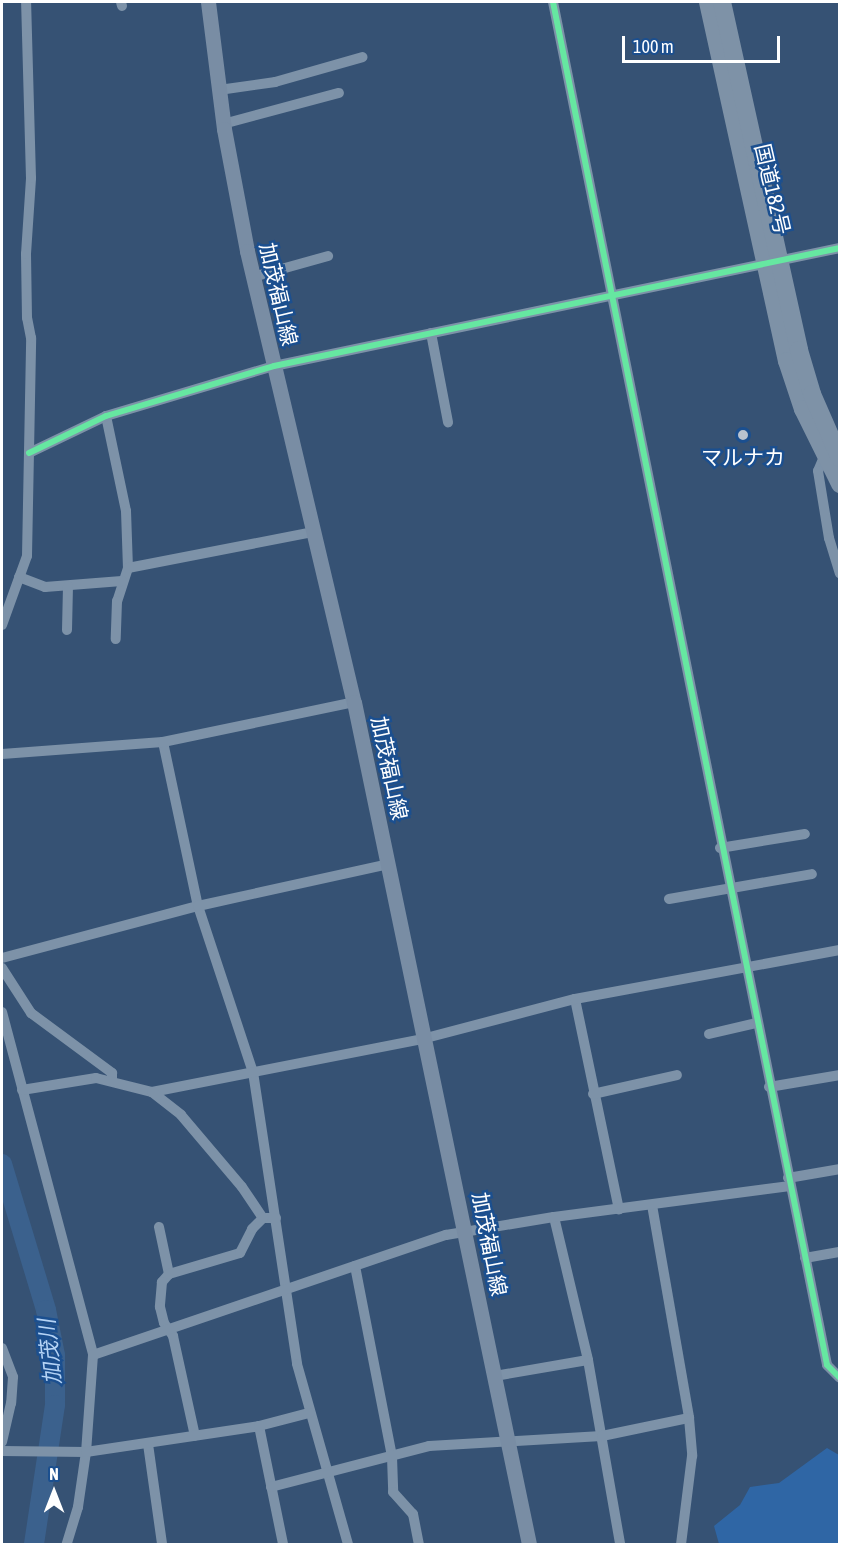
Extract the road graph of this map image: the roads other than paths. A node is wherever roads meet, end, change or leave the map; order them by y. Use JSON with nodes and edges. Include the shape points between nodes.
{"nodes":[{"id":1,"x":26,"y":2,"type":"edge"},
{"id":2,"x":208,"y":2,"type":"edge"},
{"id":3,"x":553,"y":2,"type":"edge"},
{"id":4,"x":708,"y":2,"type":"edge"},
{"id":5,"x":722,"y":2,"type":"edge"},
{"id":6,"x":363,"y":57,"type":"dead end"},
{"id":7,"x":219,"y":90,"type":"junction"},
{"id":8,"x":339,"y":93,"type":"dead end"},
{"id":9,"x":223,"y":124,"type":"junction"},
{"id":10,"x":840,"y":248,"type":"edge"},
{"id":11,"x":328,"y":256,"type":"dead end"},
{"id":12,"x":774,"y":263,"type":"junction"},
{"id":13,"x":253,"y":277,"type":"junction"},
{"id":14,"x":609,"y":296,"type":"junction"},
{"id":15,"x":431,"y":333,"type":"junction"},
{"id":16,"x":274,"y":366,"type":"junction"},
{"id":17,"x":106,"y":416,"type":"junction"},
{"id":18,"x":447,"y":422,"type":"dead end"},
{"id":19,"x":28,"y":453,"type":"junction"},
{"id":20,"x":832,"y":457,"type":"edge"},
{"id":21,"x":840,"y":484,"type":"edge"},
{"id":22,"x":314,"y":532,"type":"junction"},
{"id":23,"x":128,"y":568,"type":"junction"},
{"id":24,"x":840,"y":573,"type":"edge"},
{"id":25,"x":19,"y":577,"type":"junction"},
{"id":26,"x":122,"y":581,"type":"junction"},
{"id":27,"x":68,"y":586,"type":"junction"},
{"id":28,"x":2,"y":626,"type":"edge"},
{"id":29,"x":67,"y":630,"type":"dead end"},
{"id":30,"x":116,"y":639,"type":"dead end"},
{"id":31,"x":354,"y":702,"type":"junction"},
{"id":32,"x":163,"y":742,"type":"junction"},
{"id":33,"x":2,"y":754,"type":"edge"},
{"id":34,"x":805,"y":834,"type":"dead end"},
{"id":35,"x":720,"y":848,"type":"junction"},
{"id":36,"x":389,"y":864,"type":"junction"},
{"id":37,"x":812,"y":874,"type":"dead end"},
{"id":38,"x":728,"y":888,"type":"junction"},
{"id":39,"x":669,"y":899,"type":"dead end"},
{"id":40,"x":198,"y":906,"type":"junction"},
{"id":41,"x":840,"y":950,"type":"edge"},
{"id":42,"x":2,"y":958,"type":"edge"},
{"id":43,"x":744,"y":966,"type":"junction"},
{"id":44,"x":2,"y":968,"type":"edge"},
{"id":45,"x":575,"y":999,"type":"junction"},
{"id":46,"x":2,"y":1012,"type":"edge"},
{"id":47,"x":756,"y":1023,"type":"junction"},
{"id":48,"x":709,"y":1034,"type":"dead end"},
{"id":49,"x":426,"y":1038,"type":"junction"},
{"id":50,"x":253,"y":1072,"type":"junction"},
{"id":51,"x":840,"y":1075,"type":"edge"},
{"id":52,"x":677,"y":1076,"type":"dead end"},
{"id":53,"x":112,"y":1079,"type":"junction"},
{"id":54,"x":769,"y":1088,"type":"junction"},
{"id":55,"x":22,"y":1090,"type":"junction"},
{"id":56,"x":152,"y":1092,"type":"junction"},
{"id":57,"x":593,"y":1094,"type":"junction"},
{"id":58,"x":840,"y":1169,"type":"edge"},
{"id":59,"x":789,"y":1182,"type":"junction"},
{"id":60,"x":652,"y":1205,"type":"junction"},
{"id":61,"x":619,"y":1209,"type":"junction"},
{"id":62,"x":554,"y":1216,"type":"junction"},
{"id":63,"x":262,"y":1218,"type":"junction"},
{"id":64,"x":276,"y":1218,"type":"junction"},
{"id":65,"x":159,"y":1227,"type":"dead end"},
{"id":66,"x":466,"y":1230,"type":"junction"},
{"id":67,"x":840,"y":1252,"type":"edge"},
{"id":68,"x":805,"y":1258,"type":"junction"},
{"id":69,"x":355,"y":1266,"type":"junction"},
{"id":70,"x":169,"y":1274,"type":"junction"},
{"id":71,"x":285,"y":1289,"type":"junction"},
{"id":72,"x":168,"y":1329,"type":"junction"},
{"id":73,"x":2,"y":1348,"type":"edge"},
{"id":74,"x":93,"y":1355,"type":"junction"},
{"id":75,"x":588,"y":1360,"type":"junction"},
{"id":76,"x":495,"y":1376,"type":"junction"},
{"id":77,"x":840,"y":1378,"type":"edge"},
{"id":78,"x":309,"y":1413,"type":"junction"},
{"id":79,"x":689,"y":1418,"type":"junction"},
{"id":80,"x":259,"y":1426,"type":"junction"},
{"id":81,"x":195,"y":1436,"type":"junction"},
{"id":82,"x":602,"y":1436,"type":"junction"},
{"id":83,"x":508,"y":1440,"type":"junction"},
{"id":84,"x":2,"y":1442,"type":"edge"},
{"id":85,"x":148,"y":1444,"type":"junction"},
{"id":86,"x":2,"y":1451,"type":"edge"},
{"id":87,"x":83,"y":1452,"type":"junction"},
{"id":88,"x":392,"y":1456,"type":"junction"},
{"id":89,"x":329,"y":1474,"type":"junction"},
{"id":90,"x":272,"y":1487,"type":"junction"},
{"id":91,"x":67,"y":1545,"type":"edge"},
{"id":92,"x":162,"y":1545,"type":"edge"},
{"id":93,"x":283,"y":1545,"type":"edge"},
{"id":94,"x":348,"y":1545,"type":"edge"},
{"id":95,"x":419,"y":1545,"type":"edge"},
{"id":96,"x":529,"y":1545,"type":"edge"},
{"id":97,"x":620,"y":1545,"type":"edge"},
{"id":98,"x":681,"y":1545,"type":"edge"}],
"edges":[{"from":1,"to":19,"type":"street","via":[[31,61],[26,79],[31,178],[26,254],[31,338]]},
{"from":2,"to":7,"type":"main road","name":"加茂福山線"},
{"from":3,"to":14,"type":"street"},
{"from":4,"to":12,"type":"highway","name":"国道182号"},
{"from":5,"to":12,"type":"highway","name":"国道182号"},
{"from":6,"to":7,"type":"street","via":[[274,82]]},
{"from":7,"to":9,"type":"main road","name":"加茂福山線"},
{"from":8,"to":9,"type":"street"},
{"from":9,"to":13,"type":"main road","name":"加茂福山線"},
{"from":10,"to":12,"type":"street"},
{"from":11,"to":13,"type":"street"},
{"from":12,"to":14,"type":"street"},
{"from":12,"to":20,"type":"highway","name":"国道182号","via":[[788,361],[803,409]]},
{"from":13,"to":16,"type":"main road","name":"加茂福山線"},
{"from":14,"to":15,"type":"street"},
{"from":14,"to":35,"type":"street"},
{"from":15,"to":16,"type":"street"},
{"from":15,"to":18,"type":"street"},
{"from":16,"to":17,"type":"street"},
{"from":16,"to":22,"type":"main road","name":"加茂福山線"},
{"from":17,"to":19,"type":"street"},
{"from":17,"to":23,"type":"street","via":[[126,511]]},
{"from":19,"to":25,"type":"street","via":[[27,556]]},
{"from":20,"to":21,"type":"highway","name":"国道182号"},
{"from":20,"to":24,"type":"street","via":[[818,471],[829,538]]},
{"from":22,"to":23,"type":"street"},
{"from":22,"to":31,"type":"main road","name":"加茂福山線"},
{"from":23,"to":26,"type":"street"},
{"from":25,"to":27,"type":"street","via":[[45,587]]},
{"from":25,"to":28,"type":"street"},
{"from":26,"to":27,"type":"street"},
{"from":26,"to":30,"type":"street"},
{"from":27,"to":29,"type":"street"},
{"from":31,"to":32,"type":"street"},
{"from":31,"to":36,"type":"main road","name":"加茂福山線"},
{"from":32,"to":33,"type":"street"},
{"from":32,"to":40,"type":"street"},
{"from":34,"to":35,"type":"street"},
{"from":35,"to":38,"type":"street"},
{"from":36,"to":40,"type":"street"},
{"from":36,"to":49,"type":"main road","name":"加茂福山線"},
{"from":37,"to":38,"type":"street"},
{"from":38,"to":39,"type":"street"},
{"from":38,"to":43,"type":"street"},
{"from":40,"to":42,"type":"street"},
{"from":40,"to":50,"type":"street"},
{"from":41,"to":43,"type":"street"},
{"from":43,"to":45,"type":"street"},
{"from":43,"to":47,"type":"street"},
{"from":44,"to":53,"type":"street","via":[[31,1013],[112,1073]]},
{"from":45,"to":49,"type":"street"},
{"from":45,"to":57,"type":"street"},
{"from":46,"to":55,"type":"street"},
{"from":47,"to":48,"type":"street"},
{"from":47,"to":54,"type":"street"},
{"from":49,"to":50,"type":"street"},
{"from":49,"to":66,"type":"main road","name":"加茂福山線"},
{"from":50,"to":56,"type":"street"},
{"from":50,"to":64,"type":"street"},
{"from":51,"to":54,"type":"street"},
{"from":52,"to":57,"type":"street"},
{"from":53,"to":55,"type":"street"},
{"from":53,"to":56,"type":"street"},
{"from":54,"to":59,"type":"street"},
{"from":55,"to":74,"type":"street"},
{"from":56,"to":63,"type":"street","via":[[182,1115],[242,1187]]},
{"from":57,"to":61,"type":"street"},
{"from":58,"to":59,"type":"street"},
{"from":59,"to":60,"type":"street"},
{"from":59,"to":68,"type":"street"},
{"from":60,"to":61,"type":"street"},
{"from":60,"to":79,"type":"street"},
{"from":61,"to":62,"type":"street"},
{"from":62,"to":66,"type":"street"},
{"from":62,"to":75,"type":"street"},
{"from":63,"to":64,"type":"street"},
{"from":63,"to":70,"type":"street","via":[[240,1253]]},
{"from":64,"to":71,"type":"street"},
{"from":65,"to":70,"type":"street"},
{"from":66,"to":69,"type":"street"},
{"from":66,"to":76,"type":"main road","name":"加茂福山線"},
{"from":67,"to":68,"type":"street"},
{"from":68,"to":77,"type":"street","via":[[826,1365]]},
{"from":69,"to":71,"type":"street"},
{"from":69,"to":88,"type":"street"},
{"from":70,"to":72,"type":"street","via":[[162,1282],[159,1300]]},
{"from":71,"to":72,"type":"street"},
{"from":71,"to":78,"type":"street"},
{"from":72,"to":74,"type":"street"},
{"from":72,"to":81,"type":"street","via":[[173,1336]]},
{"from":73,"to":84,"type":"street","via":[[13,1377]]},
{"from":74,"to":87,"type":"street"},
{"from":75,"to":76,"type":"street"},
{"from":75,"to":82,"type":"street"},
{"from":76,"to":83,"type":"main road","name":"加茂福山線"},
{"from":78,"to":80,"type":"street"},
{"from":78,"to":89,"type":"street","via":[[315,1420]]},
{"from":79,"to":82,"type":"street"},
{"from":79,"to":98,"type":"street","via":[[692,1456]]},
{"from":80,"to":81,"type":"street"},
{"from":80,"to":90,"type":"street"},
{"from":81,"to":85,"type":"street"},
{"from":82,"to":83,"type":"street"},
{"from":82,"to":97,"type":"street"},
{"from":83,"to":88,"type":"street","via":[[429,1446]]},
{"from":83,"to":96,"type":"main road","name":"加茂福山線"},
{"from":85,"to":87,"type":"street"},
{"from":85,"to":92,"type":"street"},
{"from":86,"to":87,"type":"street"},
{"from":87,"to":91,"type":"street","via":[[78,1507]]},
{"from":88,"to":89,"type":"street"},
{"from":88,"to":95,"type":"street","via":[[393,1492],[413,1514]]},
{"from":89,"to":90,"type":"street"},
{"from":89,"to":94,"type":"street"},
{"from":90,"to":93,"type":"street"}]}
